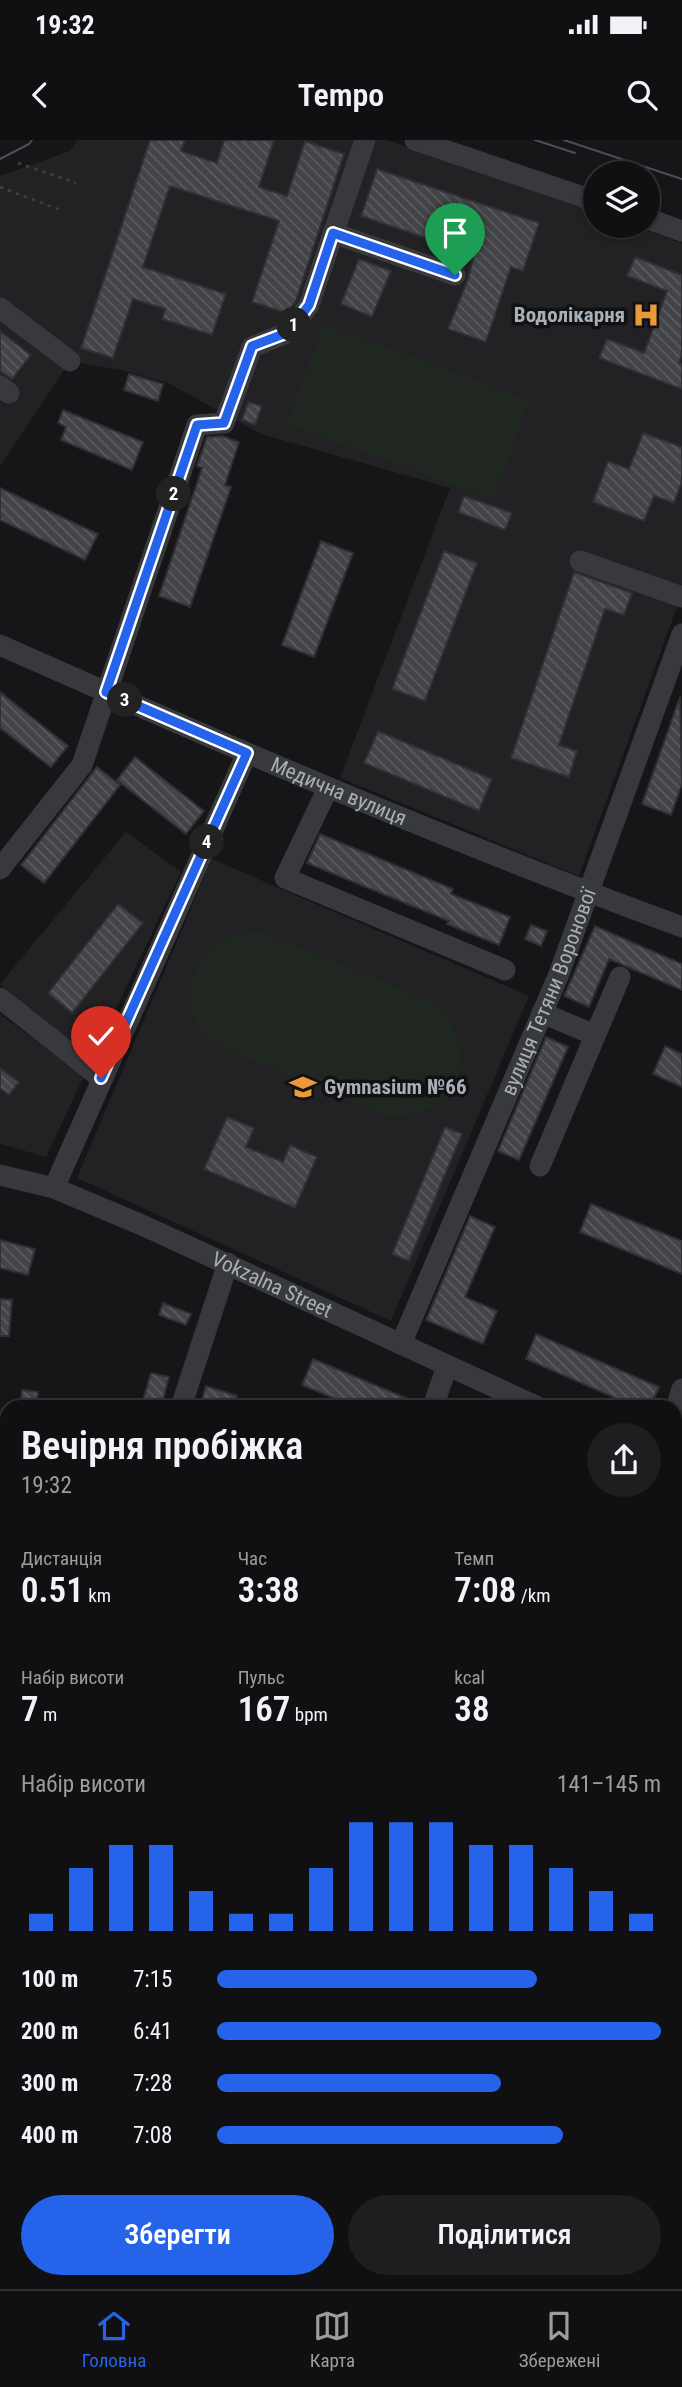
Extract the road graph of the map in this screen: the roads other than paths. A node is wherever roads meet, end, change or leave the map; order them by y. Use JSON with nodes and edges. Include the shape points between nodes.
{"nodes":[{"id":1,"x":365,"y":140,"type":"edge"},
{"id":2,"x":415,"y":140,"type":"edge"},
{"id":3,"x":583,"y":197,"type":"edge"},
{"id":4,"x":660,"y":223,"type":"edge"},
{"id":5,"x":682,"y":231,"type":"edge"},
{"id":6,"x":333,"y":233,"type":"junction"},
{"id":7,"x":455,"y":275,"type":"dead end"},
{"id":8,"x":0,"y":308,"type":"edge"},
{"id":9,"x":70,"y":361,"type":"dead end"},
{"id":10,"x":580,"y":561,"type":"dead end"},
{"id":11,"x":682,"y":597,"type":"edge"},
{"id":12,"x":682,"y":634,"type":"edge"},
{"id":13,"x":0,"y":645,"type":"edge"},
{"id":14,"x":106,"y":692,"type":"junction"},
{"id":15,"x":247,"y":753,"type":"junction"},
{"id":16,"x":328,"y":788,"type":"junction"},
{"id":17,"x":0,"y":869,"type":"edge"},
{"id":18,"x":588,"y":892,"type":"junction"},
{"id":19,"x":682,"y":927,"type":"edge"},
{"id":20,"x":505,"y":970,"type":"dead end"},
{"id":21,"x":620,"y":977,"type":"dead end"},
{"id":22,"x":0,"y":999,"type":"edge"},
{"id":23,"x":542,"y":1013,"type":"junction"},
{"id":24,"x":595,"y":1035,"type":"junction"},
{"id":25,"x":101,"y":1078,"type":"junction"},
{"id":26,"x":540,"y":1166,"type":"dead end"},
{"id":27,"x":0,"y":1175,"type":"edge"},
{"id":28,"x":54,"y":1188,"type":"junction"},
{"id":29,"x":228,"y":1263,"type":"junction"},
{"id":30,"x":401,"y":1344,"type":"junction"},
{"id":31,"x":447,"y":1366,"type":"junction"},
{"id":32,"x":183,"y":1400,"type":"edge"},
{"id":33,"x":435,"y":1400,"type":"edge"},
{"id":34,"x":522,"y":1400,"type":"edge"}],
"edges":[{"from":1,"to":6,"type":"street"},
{"from":2,"to":3,"type":"street"},
{"from":4,"to":5,"type":"street"},
{"from":6,"to":7,"type":"street"},
{"from":6,"to":14,"type":"street","via":[[309,305],[289,332],[252,346],[224,423],[197,425]]},
{"from":8,"to":9,"type":"street"},
{"from":10,"to":11,"type":"street"},
{"from":12,"to":18,"type":"street","name":"вулиця Тетяни Воронової"},
{"from":13,"to":14,"type":"street","name":"Медична вулиця"},
{"from":14,"to":15,"type":"street","name":"Медична вулиця"},
{"from":14,"to":17,"type":"street","via":[[82,765]]},
{"from":15,"to":16,"type":"street","name":"Медична вулиця"},
{"from":15,"to":25,"type":"street"},
{"from":16,"to":18,"type":"street","name":"Медична вулиця"},
{"from":16,"to":20,"type":"street","via":[[285,878]]},
{"from":18,"to":19,"type":"street","name":"Медична вулиця"},
{"from":18,"to":23,"type":"street","name":"вулиця Тетяни Воронової"},
{"from":21,"to":24,"type":"street"},
{"from":22,"to":25,"type":"street"},
{"from":23,"to":24,"type":"street"},
{"from":23,"to":30,"type":"street","name":"вулиця Тетяни Воронової"},
{"from":24,"to":26,"type":"street"},
{"from":25,"to":28,"type":"street"},
{"from":27,"to":28,"type":"street","name":"Vokzalna Street"},
{"from":28,"to":29,"type":"street","name":"Vokzalna Street"},
{"from":29,"to":30,"type":"street","name":"Vokzalna Street"},
{"from":29,"to":32,"type":"street"},
{"from":30,"to":31,"type":"street","name":"Vokzalna Street"},
{"from":31,"to":33,"type":"street"},
{"from":31,"to":34,"type":"street","name":"Vokzalna Street"}]}
